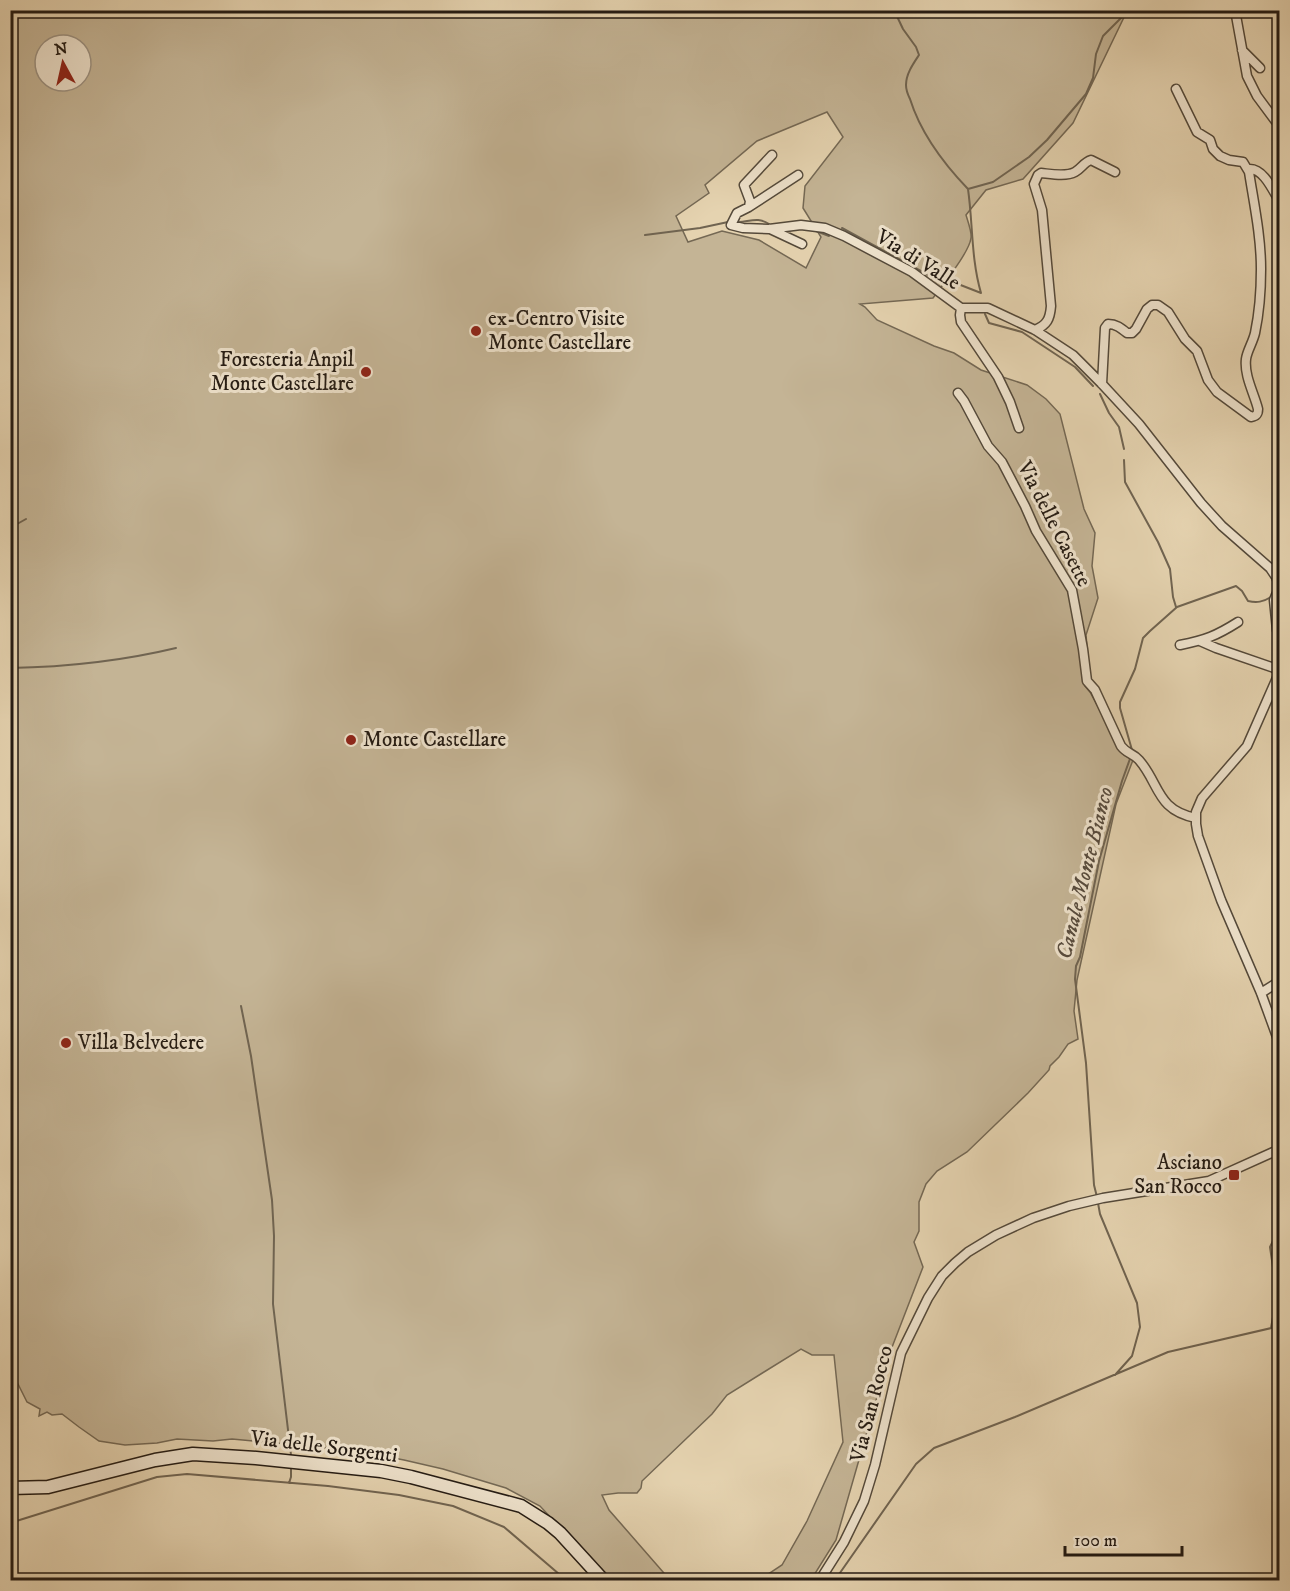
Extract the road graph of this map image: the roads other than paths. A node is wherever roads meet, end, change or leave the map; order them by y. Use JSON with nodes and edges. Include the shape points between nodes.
{"nodes":[{"id":1,"x":1235,"y":10,"type":"edge"},
{"id":2,"x":1242,"y":50,"type":"junction"},
{"id":3,"x":1260,"y":69,"type":"dead end"},
{"id":4,"x":1176,"y":89,"type":"dead end"},
{"id":5,"x":1280,"y":127,"type":"edge"},
{"id":6,"x":772,"y":155,"type":"dead end"},
{"id":7,"x":1115,"y":172,"type":"dead end"},
{"id":8,"x":1249,"y":172,"type":"junction"},
{"id":9,"x":798,"y":174,"type":"dead end"},
{"id":10,"x":1280,"y":202,"type":"edge"},
{"id":11,"x":749,"y":207,"type":"junction"},
{"id":12,"x":769,"y":229,"type":"junction"},
{"id":13,"x":802,"y":244,"type":"dead end"},
{"id":14,"x":961,"y":308,"type":"junction"},
{"id":15,"x":1035,"y":330,"type":"junction"},
{"id":16,"x":1102,"y":384,"type":"junction"},
{"id":17,"x":958,"y":393,"type":"dead end"},
{"id":18,"x":1019,"y":428,"type":"dead end"},
{"id":19,"x":1279,"y":588,"type":"edge"},
{"id":20,"x":1238,"y":622,"type":"dead end"},
{"id":21,"x":1200,"y":641,"type":"junction"},
{"id":22,"x":1280,"y":643,"type":"edge"},
{"id":23,"x":1180,"y":645,"type":"dead end"},
{"id":24,"x":1280,"y":670,"type":"edge"},
{"id":25,"x":1196,"y":818,"type":"junction"},
{"id":26,"x":1280,"y":981,"type":"edge"},
{"id":27,"x":1261,"y":993,"type":"junction"},
{"id":28,"x":1280,"y":1045,"type":"edge"},
{"id":29,"x":1280,"y":1149,"type":"edge"},
{"id":30,"x":10,"y":1488,"type":"edge"},
{"id":31,"x":603,"y":1581,"type":"edge"},
{"id":32,"x":820,"y":1581,"type":"edge"}],
"edges":[{"from":1,"to":2,"type":"street"},
{"from":2,"to":3,"type":"street"},
{"from":2,"to":5,"type":"street","via":[[1247,76]]},
{"from":4,"to":8,"type":"street","via":[[1197,132],[1210,140],[1220,156],[1242,162]]},
{"from":6,"to":11,"type":"street","via":[[744,185]]},
{"from":7,"to":15,"type":"street","via":[[1091,160],[1068,174],[1038,175],[1034,184],[1042,210],[1051,306],[1049,321]]},
{"from":8,"to":10,"type":"street","via":[[1258,170]]},
{"from":8,"to":16,"type":"street","via":[[1261,270],[1257,325],[1246,359],[1258,414],[1251,417],[1217,392],[1197,351],[1168,312],[1158,305],[1147,309],[1132,333],[1112,324],[1105,328]]},
{"from":9,"to":11,"type":"street"},
{"from":11,"to":12,"type":"street","name":"Via di Valle","via":[[737,213],[731,225]]},
{"from":12,"to":13,"type":"street"},
{"from":12,"to":14,"type":"street","name":"Via di Valle","via":[[801,225],[825,228],[912,272]]},
{"from":14,"to":15,"type":"street","name":"Via di Valle","via":[[988,308]]},
{"from":14,"to":18,"type":"street","via":[[961,322],[998,377]]},
{"from":15,"to":16,"type":"street","name":"Via di Valle","via":[[1072,355]]},
{"from":16,"to":19,"type":"street","name":"Via di Valle","via":[[1201,503],[1265,563]]},
{"from":17,"to":25,"type":"street","name":"Via delle Casette","via":[[988,446],[1002,462],[1036,531],[1072,590],[1086,681],[1095,690],[1121,746],[1136,757],[1171,808]]},
{"from":19,"to":22,"type":"street","name":"Via di Valle","via":[[1275,605]]},
{"from":20,"to":21,"type":"street"},
{"from":21,"to":23,"type":"street"},
{"from":21,"to":24,"type":"street"},
{"from":24,"to":25,"type":"street","via":[[1247,746],[1202,798]]},
{"from":25,"to":27,"type":"street","via":[[1198,836],[1221,900]]},
{"from":26,"to":27,"type":"street"},
{"from":27,"to":28,"type":"street"},
{"from":29,"to":32,"type":"street","name":"Via San Rocco","via":[[1209,1181],[1103,1198],[1033,1218],[1008,1228],[955,1263],[925,1304],[901,1353],[864,1501]]},
{"from":30,"to":31,"type":"main road","name":"Via delle Sorgenti","via":[[48,1487],[155,1460],[199,1454],[381,1471],[521,1506],[560,1533]]}]}
